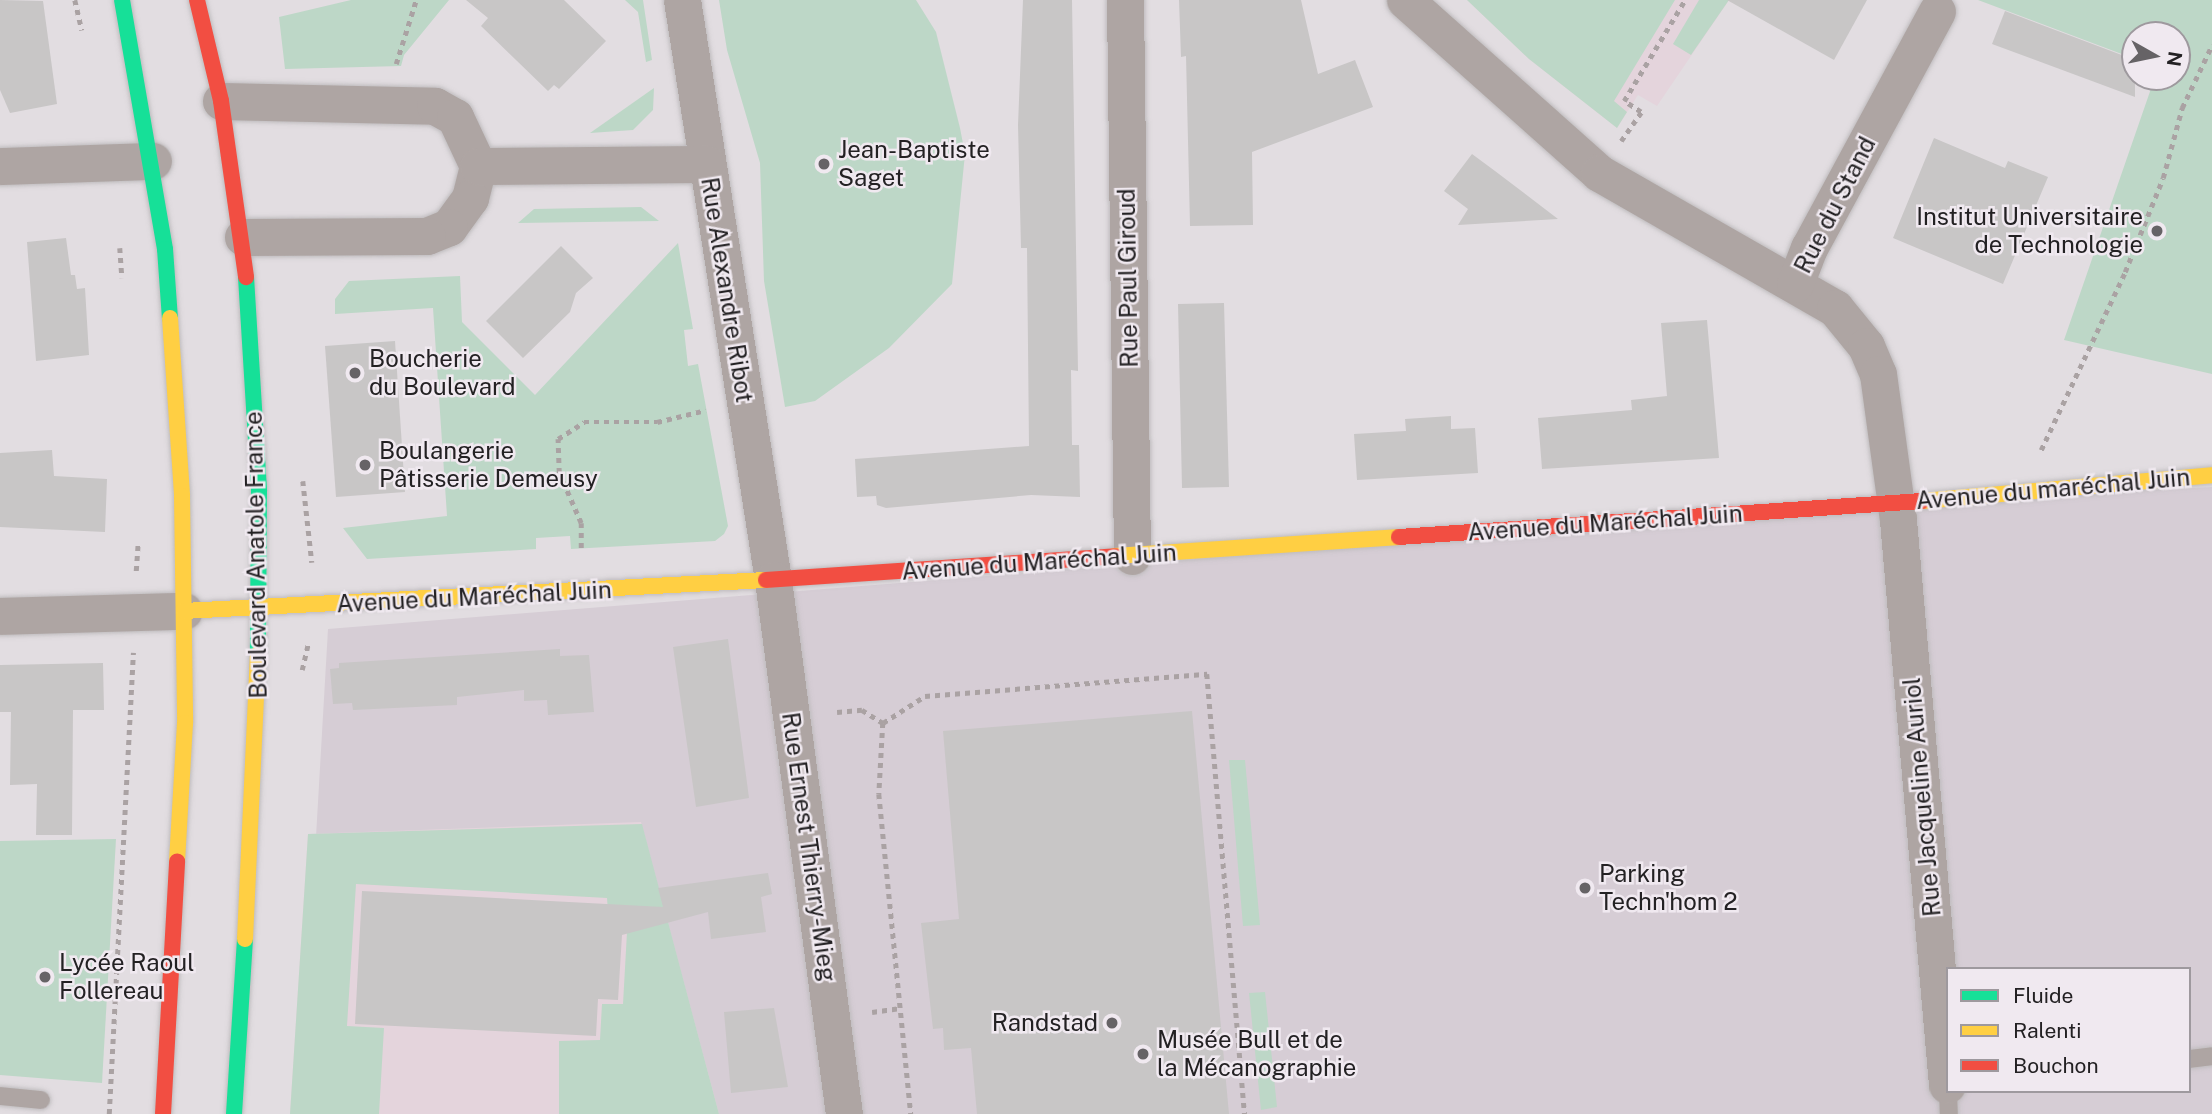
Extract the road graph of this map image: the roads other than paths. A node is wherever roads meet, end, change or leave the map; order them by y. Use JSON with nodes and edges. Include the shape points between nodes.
{"nodes":[{"id":1,"x":122,"y":0,"type":"edge"},
{"id":2,"x":197,"y":0,"type":"edge"},
{"id":3,"x":682,"y":0,"type":"edge"},
{"id":4,"x":1125,"y":0,"type":"edge"},
{"id":5,"x":1405,"y":0,"type":"edge"},
{"id":6,"x":1937,"y":11,"type":"dead end"},
{"id":7,"x":221,"y":101,"type":"junction"},
{"id":8,"x":153,"y":161,"type":"junction"},
{"id":9,"x":707,"y":164,"type":"junction"},
{"id":10,"x":0,"y":166,"type":"edge"},
{"id":11,"x":478,"y":166,"type":"junction"},
{"id":12,"x":243,"y":237,"type":"junction"},
{"id":13,"x":1795,"y":284,"type":"junction"},
{"id":14,"x":2212,"y":475,"type":"edge"},
{"id":15,"x":1894,"y":503,"type":"junction"},
{"id":16,"x":1132,"y":556,"type":"junction"},
{"id":17,"x":773,"y":580,"type":"junction"},
{"id":18,"x":260,"y":608,"type":"junction"},
{"id":19,"x":184,"y":611,"type":"junction"},
{"id":20,"x":0,"y":616,"type":"edge"},
{"id":21,"x":2212,"y":1056,"type":"edge"},
{"id":22,"x":2191,"y":1059,"type":"edge"},
{"id":23,"x":1946,"y":1063,"type":"edge"},
{"id":24,"x":1948,"y":1093,"type":"edge"},
{"id":25,"x":0,"y":1096,"type":"edge"},
{"id":26,"x":41,"y":1100,"type":"dead end"},
{"id":27,"x":163,"y":1114,"type":"edge"},
{"id":28,"x":234,"y":1114,"type":"edge"},
{"id":29,"x":844,"y":1114,"type":"edge"},
{"id":30,"x":1949,"y":1114,"type":"edge"}],
"edges":[{"from":1,"to":8,"type":"main road"},
{"from":2,"to":7,"type":"main road","name":"Boulevard Anatole France"},
{"from":3,"to":9,"type":"street","name":"Rue Alexandre Ribot"},
{"from":4,"to":16,"type":"street","name":"Rue Paul Giroud"},
{"from":5,"to":13,"type":"street","via":[[1599,173]]},
{"from":6,"to":13,"type":"street","name":"Rue du Stand","via":[[1809,248]]},
{"from":7,"to":11,"type":"street","via":[[435,106],[455,117]]},
{"from":7,"to":12,"type":"main road","name":"Boulevard Anatole France"},
{"from":8,"to":10,"type":"street"},
{"from":8,"to":19,"type":"main road","via":[[180,460]]},
{"from":9,"to":11,"type":"street"},
{"from":9,"to":17,"type":"street","name":"Rue Alexandre Ribot"},
{"from":11,"to":12,"type":"street","via":[[470,198],[449,227],[427,236]]},
{"from":12,"to":18,"type":"main road","name":"Boulevard Anatole France","via":[[259,492]]},
{"from":13,"to":15,"type":"street","name":"Rue du Stand","via":[[1835,308],[1866,346],[1878,374]]},
{"from":14,"to":15,"type":"main road","name":"Avenue du maréchal Juin"},
{"from":15,"to":16,"type":"main road","name":"Avenue du Maréchal Juin"},
{"from":15,"to":23,"type":"street","name":"Rue Jacqueline Auriol"},
{"from":16,"to":17,"type":"main road","name":"Avenue du Maréchal Juin"},
{"from":17,"to":18,"type":"main road","name":"Avenue du Maréchal Juin"},
{"from":17,"to":29,"type":"street","name":"Rue Ernest Thierry-Mieg"},
{"from":18,"to":19,"type":"main road","name":"Avenue du Maréchal Juin"},
{"from":18,"to":28,"type":"main road","name":"Boulevard Anatole France","via":[[258,735]]},
{"from":19,"to":20,"type":"street"},
{"from":19,"to":27,"type":"main road","via":[[185,723]]},
{"from":21,"to":22,"type":"lane"},
{"from":24,"to":30,"type":"lane","name":"Rue Jacqueline Auriol"},
{"from":25,"to":26,"type":"lane"}]}
